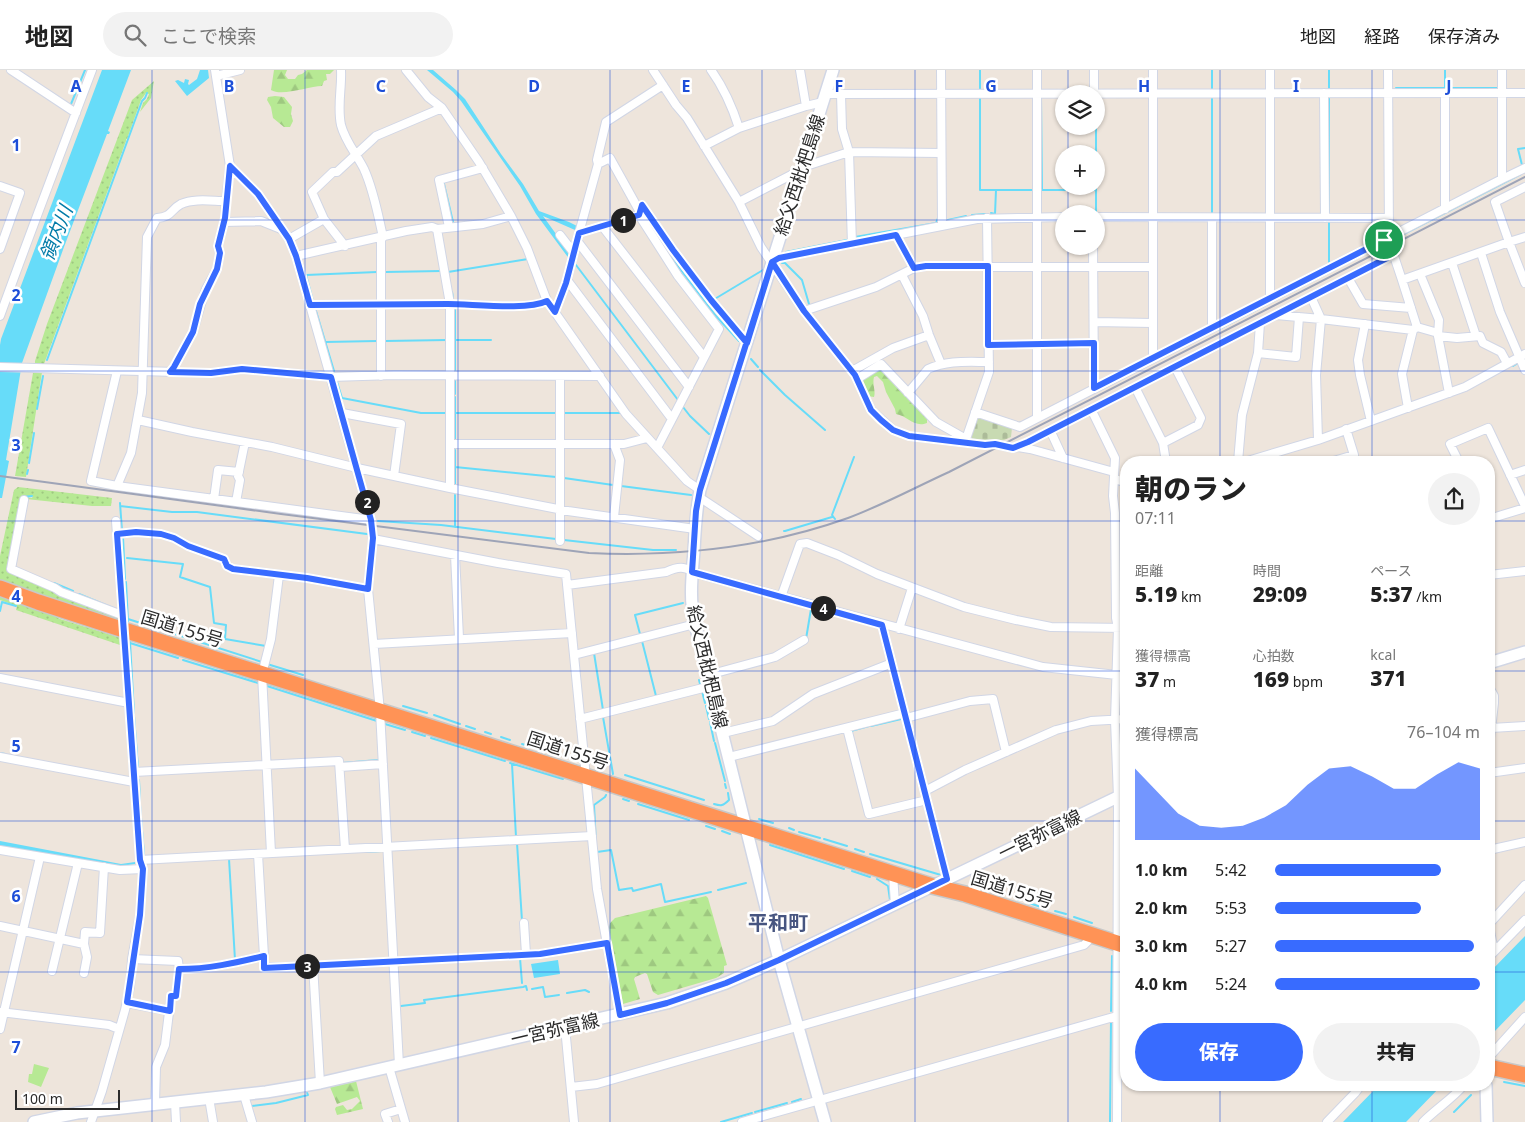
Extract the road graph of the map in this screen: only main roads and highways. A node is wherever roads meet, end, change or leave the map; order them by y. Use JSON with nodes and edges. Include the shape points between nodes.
{"nodes":[{"id":1,"x":833,"y":70,"type":"edge"},
{"id":2,"x":0,"y":588,"type":"edge"},
{"id":3,"x":1525,"y":652,"type":"edge"},
{"id":4,"x":1495,"y":661,"type":"edge"},
{"id":5,"x":1120,"y":796,"type":"edge"},
{"id":6,"x":746,"y":827,"type":"junction"},
{"id":7,"x":932,"y":886,"type":"junction"},
{"id":8,"x":1120,"y":940,"type":"edge"},
{"id":9,"x":779,"y":960,"type":"junction"},
{"id":10,"x":1495,"y":1068,"type":"edge"},
{"id":11,"x":1525,"y":1075,"type":"edge"},
{"id":12,"x":1486,"y":1091,"type":"edge"},
{"id":13,"x":93,"y":1117,"type":"edge"},
{"id":14,"x":34,"y":1122,"type":"edge"},
{"id":15,"x":825,"y":1122,"type":"edge"},
{"id":16,"x":1487,"y":1122,"type":"edge"}],
"edges":[{"from":1,"to":6,"type":"main road","name":"給父西枇杷島線","via":[[699,493],[691,607]]},
{"from":2,"to":6,"type":"highway","name":"国道155号","via":[[38,602],[123,623],[262,674]]},
{"from":3,"to":4,"type":"main road"},
{"from":5,"to":7,"type":"main road","name":"一宮弥富線"},
{"from":6,"to":7,"type":"highway","name":"国道155号"},
{"from":6,"to":9,"type":"main road","name":"給父西枇杷島線"},
{"from":7,"to":8,"type":"highway","name":"国道155号","via":[[1094,936]]},
{"from":7,"to":9,"type":"main road","name":"一宮弥富線"},
{"from":9,"to":13,"type":"main road","name":"一宮弥富線","via":[[702,992],[620,1015],[320,1083],[155,1104]]},
{"from":9,"to":15,"type":"main road","name":"給父西枇杷島線"},
{"from":10,"to":11,"type":"highway"},
{"from":12,"to":16,"type":"main road"},
{"from":13,"to":14,"type":"main road","name":"一宮弥富線","via":[[77,1113]]}]}
